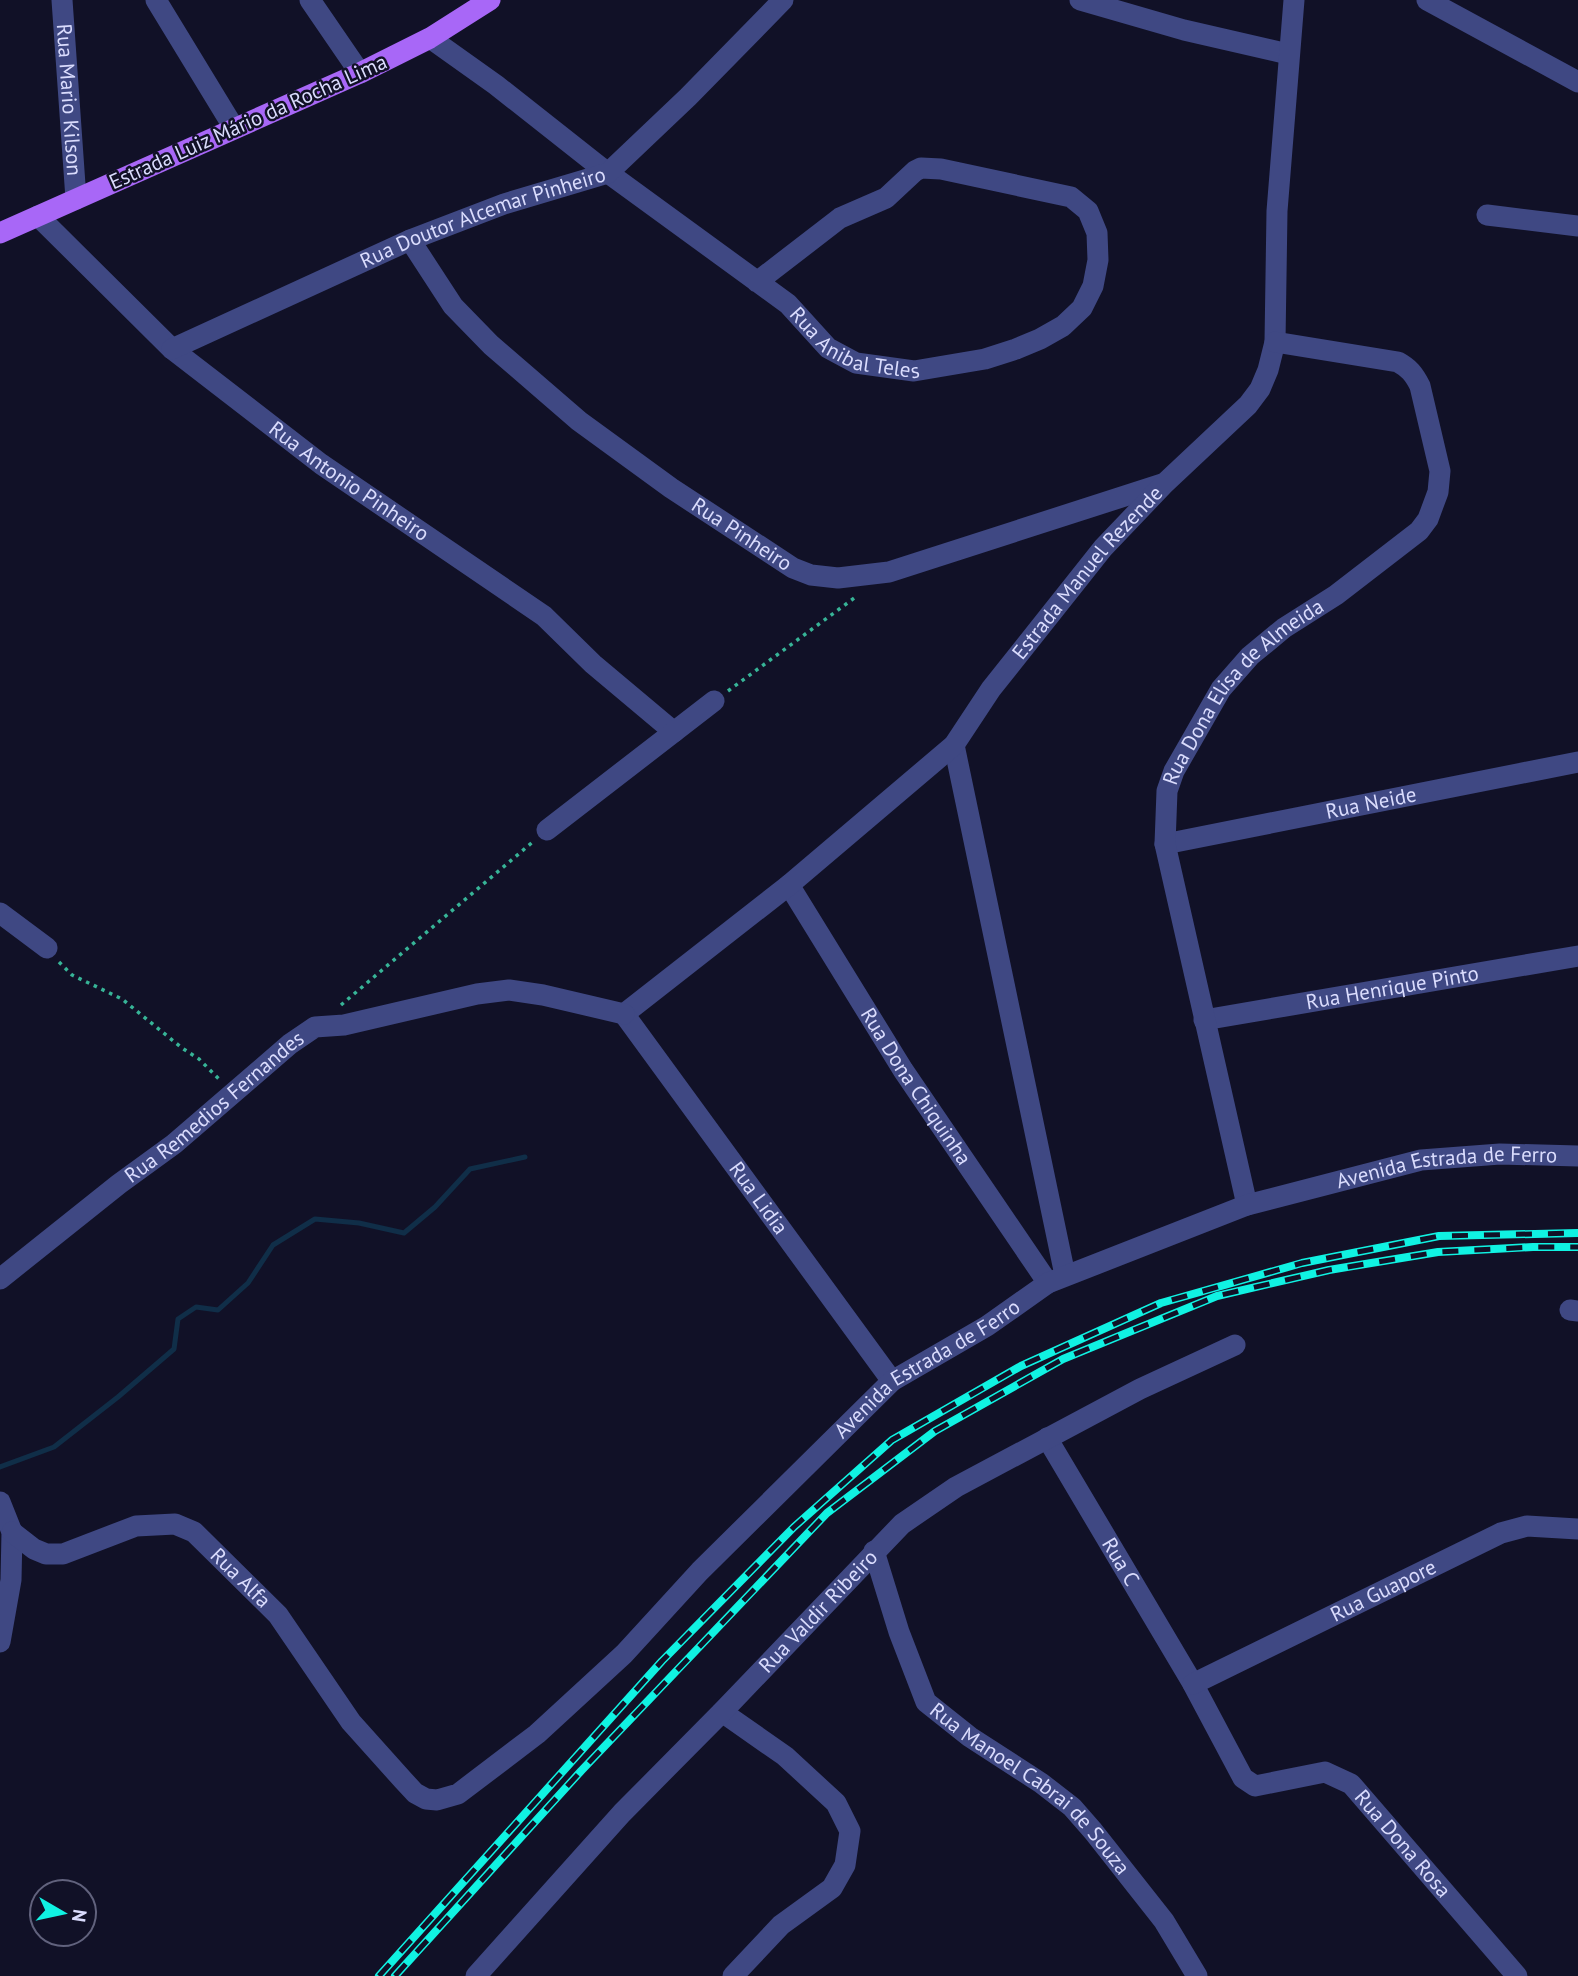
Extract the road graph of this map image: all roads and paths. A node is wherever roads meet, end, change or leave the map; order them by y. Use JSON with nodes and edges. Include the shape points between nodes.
{"nodes":[{"id":1,"x":62,"y":0,"type":"edge"},
{"id":2,"x":156,"y":0,"type":"edge"},
{"id":3,"x":310,"y":0,"type":"edge"},
{"id":4,"x":490,"y":0,"type":"edge"},
{"id":5,"x":783,"y":0,"type":"edge"},
{"id":6,"x":1080,"y":0,"type":"edge"},
{"id":7,"x":1294,"y":0,"type":"edge"},
{"id":8,"x":1427,"y":0,"type":"edge"},
{"id":9,"x":463,"y":8,"type":"edge"},
{"id":10,"x":429,"y":38,"type":"junction"},
{"id":11,"x":1288,"y":54,"type":"junction"},
{"id":12,"x":360,"y":73,"type":"junction"},
{"id":13,"x":1578,"y":82,"type":"edge"},
{"id":14,"x":234,"y":128,"type":"junction"},
{"id":15,"x":608,"y":173,"type":"junction"},
{"id":16,"x":76,"y":199,"type":"junction"},
{"id":17,"x":1487,"y":215,"type":"dead end"},
{"id":18,"x":38,"y":216,"type":"junction"},
{"id":19,"x":1578,"y":226,"type":"edge"},
{"id":20,"x":0,"y":233,"type":"edge"},
{"id":21,"x":410,"y":240,"type":"junction"},
{"id":22,"x":757,"y":282,"type":"junction"},
{"id":23,"x":1276,"y":342,"type":"junction"},
{"id":24,"x":172,"y":349,"type":"junction"},
{"id":25,"x":1166,"y":482,"type":"junction"},
{"id":26,"x":856,"y":596,"type":"dead end"},
{"id":27,"x":714,"y":701,"type":"joint"},
{"id":28,"x":674,"y":732,"type":"junction"},
{"id":29,"x":954,"y":745,"type":"junction"},
{"id":30,"x":1578,"y":762,"type":"edge"},
{"id":31,"x":547,"y":830,"type":"joint"},
{"id":32,"x":1165,"y":844,"type":"junction"},
{"id":33,"x":789,"y":885,"type":"junction"},
{"id":34,"x":0,"y":913,"type":"edge"},
{"id":35,"x":47,"y":948,"type":"joint"},
{"id":36,"x":1578,"y":956,"type":"edge"},
{"id":37,"x":624,"y":1014,"type":"junction"},
{"id":38,"x":1204,"y":1020,"type":"junction"},
{"id":39,"x":314,"y":1027,"type":"junction"},
{"id":40,"x":233,"y":1095,"type":"junction"},
{"id":41,"x":1578,"y":1156,"type":"edge"},
{"id":42,"x":1247,"y":1205,"type":"junction"},
{"id":43,"x":0,"y":1279,"type":"edge"},
{"id":44,"x":1056,"y":1279,"type":"junction"},
{"id":45,"x":1235,"y":1345,"type":"dead end"},
{"id":46,"x":892,"y":1381,"type":"junction"},
{"id":47,"x":1047,"y":1438,"type":"junction"},
{"id":48,"x":0,"y":1502,"type":"edge"},
{"id":49,"x":1578,"y":1530,"type":"edge"},
{"id":50,"x":12,"y":1532,"type":"junction"},
{"id":51,"x":874,"y":1551,"type":"junction"},
{"id":52,"x":0,"y":1642,"type":"edge"},
{"id":53,"x":1194,"y":1684,"type":"junction"},
{"id":54,"x":723,"y":1712,"type":"junction"},
{"id":55,"x":403,"y":1780,"type":"joint"},
{"id":56,"x":476,"y":1976,"type":"edge"},
{"id":57,"x":733,"y":1976,"type":"edge"},
{"id":58,"x":1197,"y":1976,"type":"edge"},
{"id":59,"x":1517,"y":1976,"type":"edge"}],
"edges":[{"from":1,"to":16,"type":"street","name":"Rua Mario Kilson"},
{"from":2,"to":14,"type":"street"},
{"from":3,"to":12,"type":"street"},
{"from":4,"to":9,"type":"main road","name":"Estrada Luiz Mário da Rocha Lima"},
{"from":5,"to":15,"type":"street","name":"Rua Doutor Alcemar Pinheiro"},
{"from":6,"to":11,"type":"street"},
{"from":7,"to":11,"type":"street","name":"Estrada Manuel Rezende"},
{"from":8,"to":13,"type":"street"},
{"from":9,"to":10,"type":"main road","name":"Estrada Luiz Mário da Rocha Lima"},
{"from":10,"to":12,"type":"main road","name":"Estrada Luiz Mário da Rocha Lima"},
{"from":10,"to":15,"type":"street","name":"Rua Anibal Teles"},
{"from":11,"to":23,"type":"street","name":"Estrada Manuel Rezende","via":[[1277,211]]},
{"from":12,"to":14,"type":"main road","name":"Estrada Luiz Mário da Rocha Lima"},
{"from":14,"to":16,"type":"main road","name":"Estrada Luiz Mário da Rocha Lima"},
{"from":15,"to":21,"type":"street","name":"Rua Doutor Alcemar Pinheiro","via":[[505,204]]},
{"from":15,"to":22,"type":"street","name":"Rua Anibal Teles"},
{"from":16,"to":18,"type":"main road","name":"Estrada Luiz Mário da Rocha Lima"},
{"from":17,"to":19,"type":"street"},
{"from":18,"to":20,"type":"main road","name":"Estrada Luiz Mário da Rocha Lima"},
{"from":18,"to":24,"type":"street","name":"Rua Antonio Pinheiro"},
{"from":21,"to":24,"type":"street","name":"Rua Doutor Alcemar Pinheiro"},
{"from":21,"to":25,"type":"street","name":"Rua Pinheiro","via":[[453,306],[579,421],[671,488],[793,568],[811,575],[838,578],[889,572]]},
{"from":22,"to":22,"type":"street","name":"Rua Anibal Teles","via":[[788,304],[828,348],[856,363],[914,371],[1016,349],[1063,326],[1082,307],[1093,286],[1097,233],[1088,211],[1071,197],[921,168],[886,198],[840,218]]},
{"from":23,"to":25,"type":"street","name":"Estrada Manuel Rezende","via":[[1264,380],[1248,405]]},
{"from":23,"to":32,"type":"street","name":"Rua Dona Elisa de Almeida","via":[[1398,362],[1413,373],[1440,471],[1438,492],[1419,531],[1284,628],[1250,656],[1221,689],[1174,771],[1167,791]]},
{"from":24,"to":28,"type":"street","name":"Rua Antonio Pinheiro","via":[[321,464],[544,615],[593,664]]},
{"from":25,"to":29,"type":"street","name":"Estrada Manuel Rezende","via":[[1102,548],[991,689]]},
{"from":26,"to":27,"type":"path"},
{"from":27,"to":28,"type":"street"},
{"from":28,"to":31,"type":"street"},
{"from":29,"to":33,"type":"street","name":"Estrada Manuel Rezende"},
{"from":29,"to":44,"type":"street"},
{"from":30,"to":32,"type":"street","name":"Rua Neide"},
{"from":31,"to":39,"type":"path"},
{"from":32,"to":38,"type":"street","name":"Rua Dona Elisa de Almeida"},
{"from":33,"to":37,"type":"street","name":"Estrada Manuel Rezende"},
{"from":33,"to":44,"type":"street","name":"Rua Dona Chiquinha","via":[[903,1070]]},
{"from":34,"to":35,"type":"street"},
{"from":35,"to":40,"type":"path","via":[[72,975],[122,999],[199,1059]]},
{"from":36,"to":38,"type":"street","name":"Rua Henrique Pinto"},
{"from":37,"to":39,"type":"street","name":"Rua Remedios Fernandes","via":[[509,990],[344,1026]]},
{"from":37,"to":46,"type":"street","name":"Rua Lidia"},
{"from":38,"to":42,"type":"street","name":"Rua Dona Elisa de Almeida"},
{"from":39,"to":40,"type":"street","name":"Rua Remedios Fernandes"},
{"from":40,"to":43,"type":"street","name":"Rua Remedios Fernandes"},
{"from":41,"to":42,"type":"street","name":"Avenida Estrada de Ferro","via":[[1500,1154],[1421,1160]]},
{"from":42,"to":44,"type":"street","name":"Avenida Estrada de Ferro"},
{"from":44,"to":46,"type":"street","name":"Avenida Estrada de Ferro"},
{"from":45,"to":47,"type":"street","name":"Rua Valdir Ribeiro"},
{"from":46,"to":55,"type":"street","name":"Avenida Estrada de Ferro","via":[[624,1654],[537,1734],[458,1794],[426,1800]]},
{"from":47,"to":51,"type":"street","name":"Rua Valdir Ribeiro","via":[[956,1487],[902,1524]]},
{"from":47,"to":53,"type":"street","name":"Rua C"},
{"from":48,"to":50,"type":"street"},
{"from":49,"to":53,"type":"street","name":"Rua Guapore","via":[[1527,1526],[1501,1533]]},
{"from":50,"to":52,"type":"street","via":[[11,1580]]},
{"from":50,"to":55,"type":"street","name":"Rua Alfa","via":[[46,1554],[63,1554],[136,1526],[175,1524],[194,1532],[278,1615],[351,1722]]},
{"from":51,"to":54,"type":"street","name":"Rua Valdir Ribeiro"},
{"from":51,"to":58,"type":"street","name":"Rua Manoel Cabrai de Souza","via":[[926,1702],[1072,1807],[1164,1921]]},
{"from":53,"to":59,"type":"street","name":"Rua Dona Rosa","via":[[1248,1784],[1325,1772],[1351,1784]]},
{"from":54,"to":56,"type":"street","name":"Rua Valdir Ribeiro","via":[[622,1813]]},
{"from":54,"to":57,"type":"street","via":[[785,1756],[836,1803],[850,1831],[845,1865],[832,1888],[781,1925]]}]}
